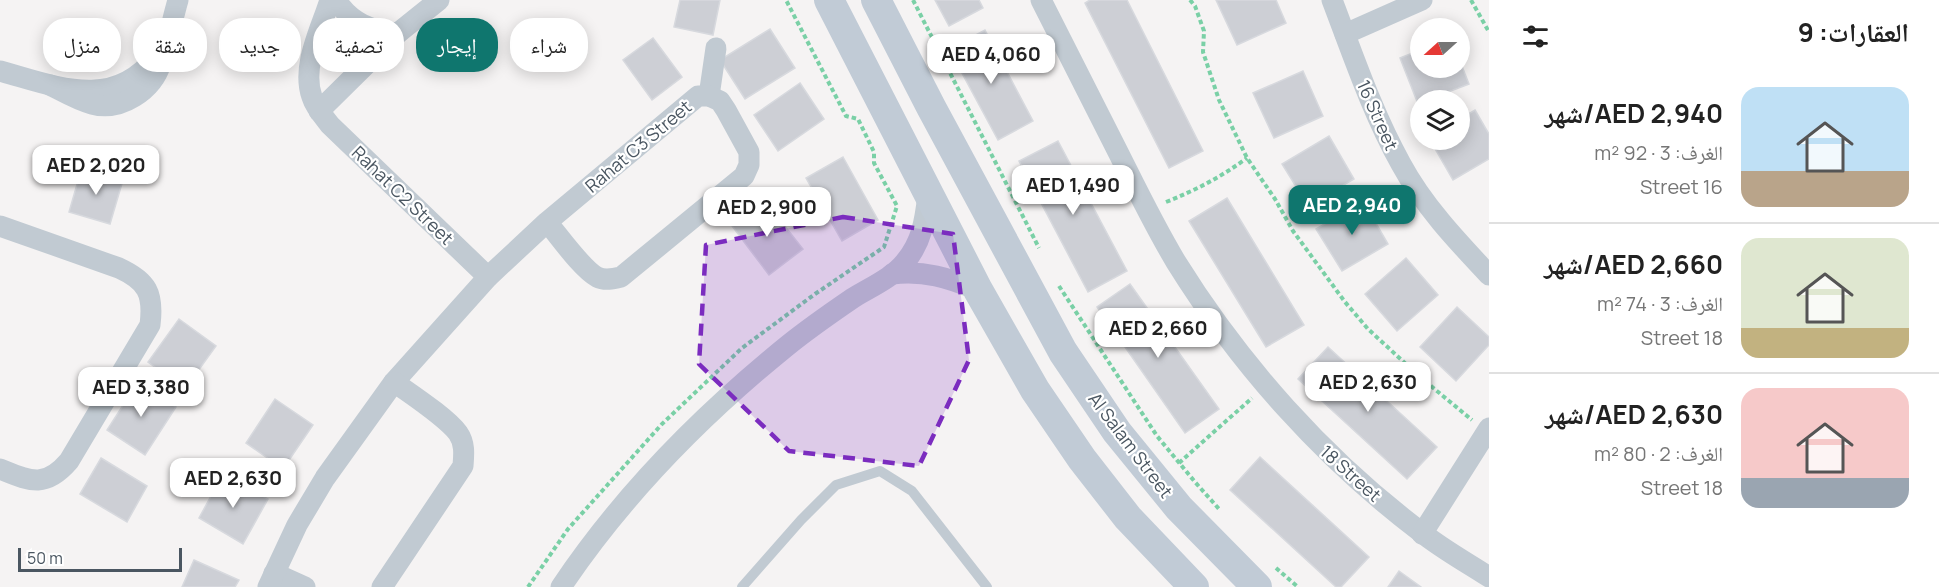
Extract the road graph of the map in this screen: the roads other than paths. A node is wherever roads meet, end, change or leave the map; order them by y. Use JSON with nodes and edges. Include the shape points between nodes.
{"nodes":[{"id":1,"x":178,"y":0,"type":"edge"},
{"id":2,"x":330,"y":0,"type":"edge"},
{"id":3,"x":336,"y":0,"type":"edge"},
{"id":4,"x":440,"y":0,"type":"edge"},
{"id":5,"x":829,"y":0,"type":"edge"},
{"id":6,"x":876,"y":0,"type":"edge"},
{"id":7,"x":1041,"y":0,"type":"edge"},
{"id":8,"x":1332,"y":0,"type":"edge"},
{"id":9,"x":1422,"y":0,"type":"edge"},
{"id":10,"x":352,"y":18,"type":"edge"},
{"id":11,"x":404,"y":28,"type":"edge"},
{"id":12,"x":1345,"y":34,"type":"junction"},
{"id":13,"x":716,"y":48,"type":"dead end"},
{"id":14,"x":0,"y":71,"type":"edge"},
{"id":15,"x":358,"y":72,"type":"edge"},
{"id":16,"x":709,"y":96,"type":"junction"},
{"id":17,"x":319,"y":111,"type":"junction"},
{"id":18,"x":928,"y":195,"type":"junction"},
{"id":19,"x":547,"y":222,"type":"junction"},
{"id":20,"x":0,"y":226,"type":"edge"},
{"id":21,"x":892,"y":274,"type":"junction"},
{"id":22,"x":1489,"y":274,"type":"edge"},
{"id":23,"x":488,"y":277,"type":"junction"},
{"id":24,"x":978,"y":290,"type":"junction"},
{"id":25,"x":394,"y":382,"type":"junction"},
{"id":26,"x":1488,"y":430,"type":"edge"},
{"id":27,"x":0,"y":469,"type":"edge"},
{"id":28,"x":1422,"y":534,"type":"junction"},
{"id":29,"x":1263,"y":574,"type":"edge"},
{"id":30,"x":1489,"y":577,"type":"edge"},
{"id":31,"x":271,"y":580,"type":"edge"},
{"id":32,"x":305,"y":587,"type":"edge"},
{"id":33,"x":382,"y":587,"type":"edge"},
{"id":34,"x":561,"y":587,"type":"edge"},
{"id":35,"x":742,"y":587,"type":"edge"},
{"id":36,"x":987,"y":587,"type":"edge"},
{"id":37,"x":1194,"y":587,"type":"edge"}],
"edges":[{"from":1,"to":14,"type":"street","via":[[161,65],[151,83],[135,97],[116,105],[94,105],[50,85]]},
{"from":2,"to":17,"type":"street","name":"Rahat C2 Street","via":[[309,69],[312,98]]},
{"from":3,"to":10,"type":"street"},
{"from":4,"to":11,"type":"street"},
{"from":5,"to":18,"type":"street"},
{"from":6,"to":29,"type":"street","name":"Al Salam Street","via":[[1063,352],[1117,432],[1179,508]]},
{"from":7,"to":28,"type":"street","name":"18 Street","via":[[1147,210],[1218,325],[1266,386],[1318,442]]},
{"from":8,"to":12,"type":"street","name":"16 Street"},
{"from":9,"to":12,"type":"street"},
{"from":12,"to":22,"type":"street","name":"16 Street","via":[[1401,165],[1443,225]]},
{"from":13,"to":16,"type":"street"},
{"from":15,"to":17,"type":"street"},
{"from":16,"to":19,"type":"street","name":"Rahat C3 Street","via":[[698,96],[687,104]]},
{"from":16,"to":19,"type":"street","name":"Rahat C3 Street","via":[[720,101],[749,152],[749,165],[744,176],[631,271],[609,280],[598,278]]},
{"from":17,"to":23,"type":"street","name":"Rahat C2 Street"},
{"from":18,"to":21,"type":"street","via":[[924,225],[913,253]]},
{"from":18,"to":24,"type":"street"},
{"from":19,"to":23,"type":"street","name":"Rahat C3 Street"},
{"from":20,"to":27,"type":"street","via":[[135,276],[147,290],[152,308],[150,324],[60,471],[33,481]]},
{"from":21,"to":24,"type":"street","via":[[939,275]]},
{"from":21,"to":34,"type":"street","via":[[788,345],[693,431],[627,502]]},
{"from":23,"to":25,"type":"street","name":"Rahat C3 Street"},
{"from":24,"to":37,"type":"street","via":[[1035,390],[1082,459],[1128,518]]},
{"from":25,"to":31,"type":"street","name":"Rahat C3 Street","via":[[325,478]]},
{"from":25,"to":33,"type":"street","via":[[448,423],[459,434],[465,450],[463,466]]},
{"from":26,"to":28,"type":"street"},
{"from":28,"to":30,"type":"street","name":"18 Street"},
{"from":31,"to":32,"type":"street"},
{"from":35,"to":36,"type":"lane","via":[[836,485],[880,471],[912,491]]}]}
